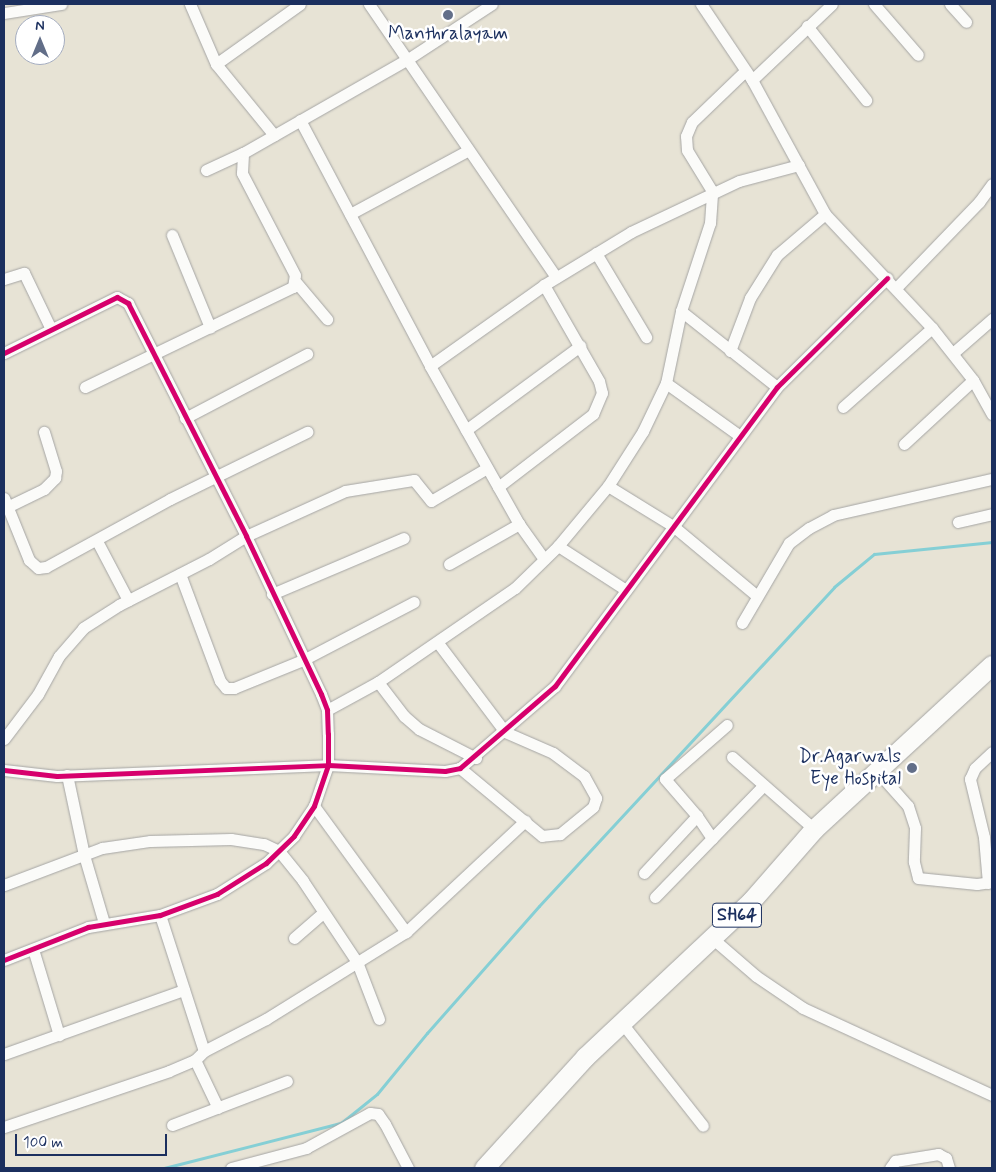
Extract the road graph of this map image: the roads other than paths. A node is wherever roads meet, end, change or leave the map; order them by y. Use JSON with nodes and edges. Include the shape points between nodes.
{"nodes":[{"id":1,"x":61,"y":4,"type":"edge"},
{"id":2,"x":190,"y":4,"type":"edge"},
{"id":3,"x":300,"y":4,"type":"edge"},
{"id":4,"x":369,"y":4,"type":"edge"},
{"id":5,"x":492,"y":4,"type":"edge"},
{"id":6,"x":702,"y":4,"type":"edge"},
{"id":7,"x":832,"y":4,"type":"edge"},
{"id":8,"x":874,"y":4,"type":"edge"},
{"id":9,"x":950,"y":4,"type":"edge"},
{"id":10,"x":4,"y":13,"type":"edge"},
{"id":11,"x":966,"y":22,"type":"dead end"},
{"id":12,"x":807,"y":26,"type":"junction"},
{"id":13,"x":918,"y":55,"type":"dead end"},
{"id":14,"x":408,"y":59,"type":"junction"},
{"id":15,"x":216,"y":64,"type":"junction"},
{"id":16,"x":749,"y":75,"type":"junction"},
{"id":17,"x":866,"y":100,"type":"dead end"},
{"id":18,"x":300,"y":120,"type":"junction"},
{"id":19,"x":274,"y":135,"type":"junction"},
{"id":20,"x":467,"y":151,"type":"junction"},
{"id":21,"x":243,"y":153,"type":"junction"},
{"id":22,"x":799,"y":165,"type":"junction"},
{"id":23,"x":206,"y":170,"type":"dead end"},
{"id":24,"x":992,"y":184,"type":"edge"},
{"id":25,"x":712,"y":191,"type":"junction"},
{"id":26,"x":350,"y":214,"type":"junction"},
{"id":27,"x":826,"y":214,"type":"junction"},
{"id":28,"x":172,"y":235,"type":"dead end"},
{"id":29,"x":596,"y":253,"type":"junction"},
{"id":30,"x":556,"y":277,"type":"junction"},
{"id":31,"x":886,"y":278,"type":"junction"},
{"id":32,"x":4,"y":279,"type":"edge"},
{"id":33,"x":296,"y":281,"type":"junction"},
{"id":34,"x":544,"y":285,"type":"junction"},
{"id":35,"x":896,"y":288,"type":"junction"},
{"id":36,"x":681,"y":311,"type":"junction"},
{"id":37,"x":327,"y":319,"type":"dead end"},
{"id":38,"x":992,"y":319,"type":"edge"},
{"id":39,"x":210,"y":327,"type":"junction"},
{"id":40,"x":932,"y":328,"type":"junction"},
{"id":41,"x":50,"y":329,"type":"junction"},
{"id":42,"x":646,"y":337,"type":"dead end"},
{"id":43,"x":580,"y":346,"type":"junction"},
{"id":44,"x":730,"y":351,"type":"junction"},
{"id":45,"x":4,"y":353,"type":"edge"},
{"id":46,"x":953,"y":353,"type":"junction"},
{"id":47,"x":152,"y":354,"type":"junction"},
{"id":48,"x":307,"y":354,"type":"dead end"},
{"id":49,"x":430,"y":366,"type":"junction"},
{"id":50,"x":973,"y":380,"type":"junction"},
{"id":51,"x":666,"y":383,"type":"junction"},
{"id":52,"x":85,"y":387,"type":"dead end"},
{"id":53,"x":777,"y":387,"type":"junction"},
{"id":54,"x":843,"y":407,"type":"dead end"},
{"id":55,"x":992,"y":414,"type":"edge"},
{"id":56,"x":185,"y":418,"type":"junction"},
{"id":57,"x":466,"y":430,"type":"junction"},
{"id":58,"x":44,"y":432,"type":"dead end"},
{"id":59,"x":307,"y":432,"type":"dead end"},
{"id":60,"x":740,"y":436,"type":"junction"},
{"id":61,"x":904,"y":444,"type":"dead end"},
{"id":62,"x":488,"y":468,"type":"junction"},
{"id":63,"x":214,"y":476,"type":"junction"},
{"id":64,"x":992,"y":479,"type":"edge"},
{"id":65,"x":608,"y":486,"type":"junction"},
{"id":66,"x":498,"y":487,"type":"junction"},
{"id":67,"x":6,"y":502,"type":"edge"},
{"id":68,"x":992,"y":514,"type":"edge"},
{"id":69,"x":958,"y":522,"type":"dead end"},
{"id":70,"x":519,"y":524,"type":"junction"},
{"id":71,"x":673,"y":526,"type":"junction"},
{"id":72,"x":246,"y":536,"type":"junction"},
{"id":73,"x":404,"y":538,"type":"dead end"},
{"id":74,"x":97,"y":541,"type":"junction"},
{"id":75,"x":558,"y":546,"type":"junction"},
{"id":76,"x":544,"y":559,"type":"junction"},
{"id":77,"x":449,"y":564,"type":"dead end"},
{"id":78,"x":180,"y":574,"type":"junction"},
{"id":79,"x":626,"y":590,"type":"junction"},
{"id":80,"x":272,"y":594,"type":"junction"},
{"id":81,"x":757,"y":596,"type":"junction"},
{"id":82,"x":128,"y":600,"type":"junction"},
{"id":83,"x":414,"y":602,"type":"dead end"},
{"id":84,"x":742,"y":623,"type":"dead end"},
{"id":85,"x":438,"y":643,"type":"junction"},
{"id":86,"x":303,"y":660,"type":"junction"},
{"id":87,"x":992,"y":665,"type":"edge"},
{"id":88,"x":378,"y":682,"type":"junction"},
{"id":89,"x":327,"y":710,"type":"junction"},
{"id":90,"x":727,"y":725,"type":"dead end"},
{"id":91,"x":506,"y":732,"type":"junction"},
{"id":92,"x":4,"y":739,"type":"edge"},
{"id":93,"x":992,"y":752,"type":"edge"},
{"id":94,"x":476,"y":758,"type":"junction"},
{"id":95,"x":732,"y":758,"type":"dead end"},
{"id":96,"x":328,"y":765,"type":"junction"},
{"id":97,"x":460,"y":768,"type":"junction"},
{"id":98,"x":876,"y":770,"type":"junction"},
{"id":99,"x":7,"y":774,"type":"edge"},
{"id":100,"x":67,"y":776,"type":"junction"},
{"id":101,"x":764,"y":785,"type":"junction"},
{"id":102,"x":314,"y":806,"type":"junction"},
{"id":103,"x":697,"y":816,"type":"junction"},
{"id":104,"x":525,"y":821,"type":"junction"},
{"id":105,"x":814,"y":829,"type":"junction"},
{"id":106,"x":712,"y":838,"type":"junction"},
{"id":107,"x":279,"y":851,"type":"junction"},
{"id":108,"x":84,"y":855,"type":"junction"},
{"id":109,"x":644,"y":874,"type":"dead end"},
{"id":110,"x":990,"y":883,"type":"edge"},
{"id":111,"x":4,"y":885,"type":"edge"},
{"id":112,"x":655,"y":896,"type":"dead end"},
{"id":113,"x":322,"y":914,"type":"junction"},
{"id":114,"x":160,"y":915,"type":"junction"},
{"id":115,"x":104,"y":923,"type":"junction"},
{"id":116,"x":406,"y":932,"type":"junction"},
{"id":117,"x":294,"y":938,"type":"dead end"},
{"id":118,"x":712,"y":938,"type":"junction"},
{"id":119,"x":33,"y":949,"type":"junction"},
{"id":120,"x":4,"y":960,"type":"edge"},
{"id":121,"x":357,"y":962,"type":"junction"},
{"id":122,"x":184,"y":990,"type":"junction"},
{"id":123,"x":379,"y":1019,"type":"dead end"},
{"id":124,"x":621,"y":1022,"type":"junction"},
{"id":125,"x":59,"y":1035,"type":"junction"},
{"id":126,"x":204,"y":1051,"type":"junction"},
{"id":127,"x":4,"y":1054,"type":"edge"},
{"id":128,"x":195,"y":1060,"type":"junction"},
{"id":129,"x":288,"y":1081,"type":"dead end"},
{"id":130,"x":992,"y":1095,"type":"edge"},
{"id":131,"x":218,"y":1108,"type":"junction"},
{"id":132,"x":172,"y":1125,"type":"dead end"},
{"id":133,"x":703,"y":1126,"type":"dead end"},
{"id":134,"x":4,"y":1127,"type":"edge"},
{"id":135,"x":230,"y":1168,"type":"edge"},
{"id":136,"x":408,"y":1168,"type":"edge"},
{"id":137,"x":484,"y":1168,"type":"edge"},
{"id":138,"x":890,"y":1168,"type":"edge"},
{"id":139,"x":949,"y":1168,"type":"edge"}],
"edges":[{"from":1,"to":10,"type":"street"},
{"from":2,"to":15,"type":"street"},
{"from":3,"to":15,"type":"street"},
{"from":4,"to":14,"type":"street"},
{"from":5,"to":14,"type":"street"},
{"from":6,"to":16,"type":"street"},
{"from":7,"to":12,"type":"street"},
{"from":8,"to":13,"type":"street"},
{"from":9,"to":11,"type":"street"},
{"from":12,"to":16,"type":"street"},
{"from":12,"to":17,"type":"street"},
{"from":14,"to":18,"type":"street"},
{"from":14,"to":20,"type":"street"},
{"from":15,"to":19,"type":"street"},
{"from":16,"to":22,"type":"street"},
{"from":16,"to":25,"type":"street","via":[[692,122],[686,136],[687,150]]},
{"from":18,"to":19,"type":"street"},
{"from":18,"to":26,"type":"street"},
{"from":19,"to":21,"type":"street"},
{"from":20,"to":26,"type":"street"},
{"from":20,"to":30,"type":"street"},
{"from":21,"to":23,"type":"street"},
{"from":21,"to":33,"type":"street","via":[[242,173]]},
{"from":22,"to":25,"type":"street","via":[[739,180]]},
{"from":22,"to":27,"type":"street"},
{"from":24,"to":35,"type":"street"},
{"from":25,"to":29,"type":"street"},
{"from":25,"to":36,"type":"street","via":[[710,223]]},
{"from":26,"to":49,"type":"street"},
{"from":27,"to":31,"type":"street"},
{"from":27,"to":44,"type":"street","via":[[777,255],[750,298]]},
{"from":28,"to":39,"type":"street"},
{"from":29,"to":30,"type":"street"},
{"from":29,"to":42,"type":"street"},
{"from":30,"to":34,"type":"street"},
{"from":31,"to":35,"type":"street"},
{"from":31,"to":53,"type":"street"},
{"from":32,"to":41,"type":"street","via":[[24,273]]},
{"from":33,"to":37,"type":"street"},
{"from":33,"to":39,"type":"street","via":[[289,290]]},
{"from":34,"to":43,"type":"street"},
{"from":34,"to":49,"type":"street"},
{"from":35,"to":40,"type":"street"},
{"from":36,"to":44,"type":"street"},
{"from":36,"to":51,"type":"street"},
{"from":38,"to":46,"type":"street"},
{"from":39,"to":47,"type":"street"},
{"from":40,"to":46,"type":"street"},
{"from":40,"to":54,"type":"street"},
{"from":41,"to":45,"type":"street"},
{"from":41,"to":47,"type":"street","via":[[117,297],[123,298]]},
{"from":43,"to":57,"type":"street"},
{"from":43,"to":66,"type":"street","via":[[599,381],[600,403],[593,414]]},
{"from":44,"to":53,"type":"street"},
{"from":46,"to":50,"type":"street"},
{"from":47,"to":52,"type":"street"},
{"from":47,"to":56,"type":"street"},
{"from":48,"to":56,"type":"street"},
{"from":49,"to":57,"type":"street"},
{"from":50,"to":55,"type":"street"},
{"from":50,"to":61,"type":"street"},
{"from":51,"to":60,"type":"street"},
{"from":51,"to":65,"type":"street","via":[[643,431]]},
{"from":53,"to":60,"type":"street"},
{"from":56,"to":63,"type":"street"},
{"from":57,"to":62,"type":"street"},
{"from":58,"to":67,"type":"street","via":[[56,471],[55,478],[44,489]]},
{"from":59,"to":63,"type":"street"},
{"from":60,"to":71,"type":"street"},
{"from":62,"to":66,"type":"street"},
{"from":62,"to":72,"type":"street","via":[[431,501],[414,480],[345,491]]},
{"from":63,"to":72,"type":"street"},
{"from":63,"to":74,"type":"street"},
{"from":64,"to":81,"type":"street","via":[[833,515],[789,543]]},
{"from":65,"to":71,"type":"street"},
{"from":65,"to":75,"type":"street"},
{"from":66,"to":70,"type":"street"},
{"from":67,"to":74,"type":"street","via":[[29,560],[38,568]]},
{"from":68,"to":69,"type":"street"},
{"from":70,"to":76,"type":"street"},
{"from":70,"to":77,"type":"street"},
{"from":71,"to":79,"type":"street"},
{"from":71,"to":81,"type":"street"},
{"from":72,"to":78,"type":"street"},
{"from":72,"to":80,"type":"street"},
{"from":73,"to":80,"type":"street"},
{"from":74,"to":82,"type":"street"},
{"from":75,"to":76,"type":"street"},
{"from":75,"to":79,"type":"street"},
{"from":76,"to":85,"type":"street","via":[[515,588]]},
{"from":78,"to":82,"type":"street"},
{"from":78,"to":86,"type":"street","via":[[222,685],[234,688]]},
{"from":79,"to":91,"type":"street","via":[[555,686]]},
{"from":80,"to":86,"type":"street"},
{"from":81,"to":84,"type":"street"},
{"from":82,"to":92,"type":"street","via":[[84,628],[65,649],[38,694]]},
{"from":83,"to":86,"type":"street"},
{"from":85,"to":88,"type":"street"},
{"from":85,"to":91,"type":"street"},
{"from":86,"to":89,"type":"street"},
{"from":87,"to":98,"type":"main road","number":"SH64"},
{"from":88,"to":89,"type":"street"},
{"from":88,"to":94,"type":"street","via":[[404,716],[419,729]]},
{"from":89,"to":96,"type":"street"},
{"from":90,"to":103,"type":"street","via":[[664,779]]},
{"from":91,"to":94,"type":"street"},
{"from":91,"to":104,"type":"street","via":[[553,753],[584,776],[596,798],[594,808],[551,838],[542,836]]},
{"from":93,"to":110,"type":"street","via":[[975,768],[970,779],[984,837]]},
{"from":94,"to":97,"type":"street"},
{"from":95,"to":101,"type":"street"},
{"from":96,"to":97,"type":"street","via":[[445,771]]},
{"from":96,"to":100,"type":"street"},
{"from":96,"to":102,"type":"street"},
{"from":97,"to":104,"type":"street"},
{"from":98,"to":105,"type":"main road","number":"SH64"},
{"from":98,"to":110,"type":"street","via":[[908,806],[915,828],[914,862],[918,878]]},
{"from":99,"to":100,"type":"street"},
{"from":100,"to":108,"type":"street"},
{"from":101,"to":105,"type":"street"},
{"from":101,"to":106,"type":"street"},
{"from":102,"to":107,"type":"street","via":[[294,836]]},
{"from":102,"to":116,"type":"street"},
{"from":103,"to":106,"type":"street"},
{"from":103,"to":109,"type":"street"},
{"from":104,"to":116,"type":"street"},
{"from":105,"to":118,"type":"main road","number":"SH64","via":[[751,901]]},
{"from":106,"to":112,"type":"street"},
{"from":107,"to":108,"type":"street","via":[[249,840],[231,839],[150,841],[102,848]]},
{"from":107,"to":113,"type":"street"},
{"from":107,"to":114,"type":"street","via":[[217,894]]},
{"from":108,"to":111,"type":"street"},
{"from":108,"to":115,"type":"street"},
{"from":113,"to":117,"type":"street"},
{"from":113,"to":121,"type":"street"},
{"from":114,"to":115,"type":"street"},
{"from":114,"to":122,"type":"street"},
{"from":115,"to":119,"type":"street"},
{"from":116,"to":121,"type":"street"},
{"from":118,"to":124,"type":"main road","number":"SH64"},
{"from":118,"to":130,"type":"street","via":[[756,976],[803,1008]]},
{"from":119,"to":120,"type":"street"},
{"from":119,"to":125,"type":"street"},
{"from":121,"to":123,"type":"street"},
{"from":121,"to":126,"type":"street","via":[[266,1019]]},
{"from":122,"to":125,"type":"street"},
{"from":122,"to":126,"type":"street"},
{"from":124,"to":133,"type":"street"},
{"from":124,"to":137,"type":"main road","number":"SH64"},
{"from":125,"to":127,"type":"street"},
{"from":126,"to":128,"type":"street"},
{"from":128,"to":131,"type":"street"},
{"from":128,"to":134,"type":"street"},
{"from":129,"to":131,"type":"street"},
{"from":131,"to":132,"type":"street"},
{"from":135,"to":136,"type":"street","via":[[306,1148],[370,1113],[378,1114],[385,1124]]},
{"from":138,"to":139,"type":"street","via":[[895,1161],[938,1154],[946,1158]]}]}
